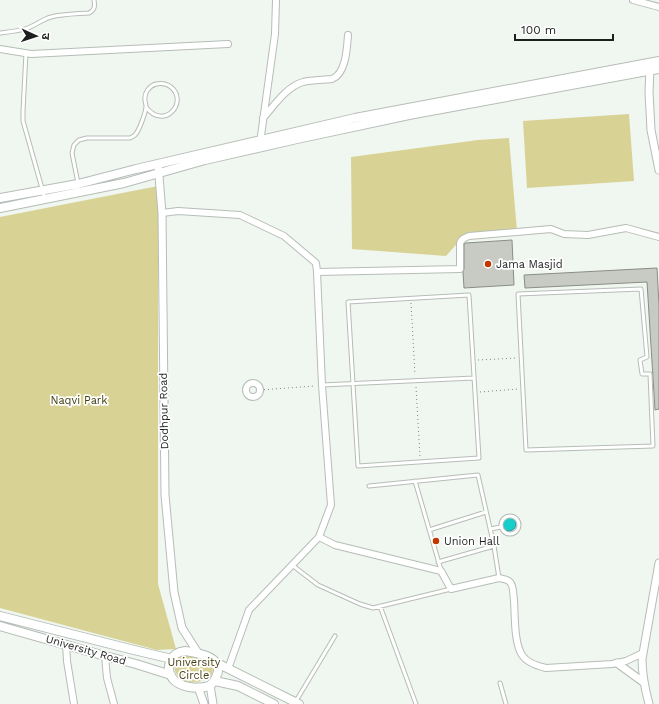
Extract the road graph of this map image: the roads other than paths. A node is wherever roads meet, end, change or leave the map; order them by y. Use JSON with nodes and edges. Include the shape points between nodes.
{"nodes":[{"id":1,"x":94,"y":0,"type":"edge"},
{"id":2,"x":276,"y":0,"type":"edge"},
{"id":3,"x":633,"y":0,"type":"edge"},
{"id":4,"x":659,"y":7,"type":"edge"},
{"id":5,"x":0,"y":33,"type":"edge"},
{"id":6,"x":348,"y":35,"type":"dead end"},
{"id":7,"x":228,"y":44,"type":"dead end"},
{"id":8,"x":0,"y":49,"type":"edge"},
{"id":9,"x":26,"y":54,"type":"junction"},
{"id":10,"x":659,"y":61,"type":"edge"},
{"id":11,"x":650,"y":66,"type":"junction"},
{"id":12,"x":659,"y":69,"type":"edge"},
{"id":13,"x":146,"y":107,"type":"junction"},
{"id":14,"x":263,"y":118,"type":"junction"},
{"id":15,"x":260,"y":144,"type":"junction"},
{"id":16,"x":658,"y":163,"type":"edge"},
{"id":17,"x":158,"y":164,"type":"junction"},
{"id":18,"x":659,"y":170,"type":"edge"},
{"id":19,"x":159,"y":173,"type":"junction"},
{"id":20,"x":78,"y":184,"type":"junction"},
{"id":21,"x":42,"y":190,"type":"junction"},
{"id":22,"x":0,"y":198,"type":"edge"},
{"id":23,"x":45,"y":199,"type":"junction"},
{"id":24,"x":0,"y":208,"type":"edge"},
{"id":25,"x":162,"y":213,"type":"junction"},
{"id":26,"x":659,"y":237,"type":"edge"},
{"id":27,"x":317,"y":272,"type":"junction"},
{"id":28,"x":474,"y":378,"type":"junction"},
{"id":29,"x":353,"y":383,"type":"junction"},
{"id":30,"x":322,"y":385,"type":"junction"},
{"id":31,"x":653,"y":446,"type":"junction"},
{"id":32,"x":659,"y":447,"type":"edge"},
{"id":33,"x":415,"y":481,"type":"junction"},
{"id":34,"x":369,"y":486,"type":"dead end"},
{"id":35,"x":486,"y":512,"type":"junction"},
{"id":36,"x":501,"y":527,"type":"junction"},
{"id":37,"x":490,"y":529,"type":"junction"},
{"id":38,"x":429,"y":530,"type":"junction"},
{"id":39,"x":319,"y":537,"type":"junction"},
{"id":40,"x":494,"y":546,"type":"junction"},
{"id":41,"x":438,"y":562,"type":"junction"},
{"id":42,"x":659,"y":563,"type":"edge"},
{"id":43,"x":292,"y":564,"type":"junction"},
{"id":44,"x":441,"y":572,"type":"junction"},
{"id":45,"x":499,"y":578,"type":"junction"},
{"id":46,"x":451,"y":589,"type":"junction"},
{"id":47,"x":656,"y":594,"type":"edge"},
{"id":48,"x":380,"y":606,"type":"junction"},
{"id":49,"x":0,"y":616,"type":"edge"},
{"id":50,"x":0,"y":626,"type":"edge"},
{"id":51,"x":335,"y":636,"type":"dead end"},
{"id":52,"x":66,"y":644,"type":"junction"},
{"id":53,"x":198,"y":653,"type":"junction"},
{"id":54,"x":105,"y":656,"type":"junction"},
{"id":55,"x":642,"y":656,"type":"junction"},
{"id":56,"x":172,"y":659,"type":"junction"},
{"id":57,"x":217,"y":663,"type":"junction"},
{"id":58,"x":618,"y":663,"type":"junction"},
{"id":59,"x":228,"y":669,"type":"junction"},
{"id":60,"x":171,"y":675,"type":"junction"},
{"id":61,"x":643,"y":682,"type":"junction"},
{"id":62,"x":213,"y":683,"type":"junction"},
{"id":63,"x":500,"y":683,"type":"dead end"},
{"id":64,"x":198,"y":687,"type":"junction"},
{"id":65,"x":297,"y":703,"type":"edge"},
{"id":66,"x":74,"y":704,"type":"edge"},
{"id":67,"x":114,"y":704,"type":"edge"},
{"id":68,"x":204,"y":704,"type":"edge"},
{"id":69,"x":213,"y":704,"type":"edge"},
{"id":70,"x":274,"y":704,"type":"edge"},
{"id":71,"x":416,"y":704,"type":"edge"},
{"id":72,"x":506,"y":704,"type":"edge"},
{"id":73,"x":649,"y":704,"type":"edge"}],
"edges":[{"from":1,"to":5,"type":"lane","via":[[94,8],[89,13],[52,16],[30,28]]},
{"from":2,"to":14,"type":"street","via":[[275,34]]},
{"from":3,"to":4,"type":"street"},
{"from":6,"to":14,"type":"street","via":[[345,61],[336,78],[303,82],[286,92]]},
{"from":7,"to":9,"type":"street"},
{"from":8,"to":9,"type":"street"},
{"from":9,"to":21,"type":"lane","via":[[23,121]]},
{"from":10,"to":11,"type":"main road"},
{"from":11,"to":12,"type":"main road"},
{"from":11,"to":15,"type":"main road"},
{"from":11,"to":16,"type":"street","via":[[650,130]]},
{"from":13,"to":13,"type":"lane","via":[[145,94],[154,85],[166,84],[176,93],[176,106],[168,115],[155,115]]},
{"from":13,"to":20,"type":"lane","via":[[136,135],[130,138],[87,138],[79,140],[74,145],[72,152]]},
{"from":14,"to":15,"type":"street"},
{"from":15,"to":17,"type":"main road"},
{"from":15,"to":19,"type":"main road"},
{"from":16,"to":18,"type":"street"},
{"from":17,"to":19,"type":"street","name":"Dodhpur Road"},
{"from":17,"to":20,"type":"main road"},
{"from":19,"to":23,"type":"main road"},
{"from":19,"to":25,"type":"street","name":"Dodhpur Road"},
{"from":20,"to":21,"type":"main road"},
{"from":21,"to":22,"type":"main road"},
{"from":21,"to":23,"type":"lane"},
{"from":23,"to":24,"type":"main road"},
{"from":25,"to":27,"type":"street","via":[[178,211],[240,215],[284,236],[316,263]]},
{"from":25,"to":53,"type":"street","name":"Dodhpur Road","via":[[165,495],[174,592],[182,628]]},
{"from":26,"to":27,"type":"street","via":[[626,228],[588,235],[564,234],[551,228],[469,236],[460,243],[460,269]]},
{"from":27,"to":30,"type":"street"},
{"from":28,"to":29,"type":"lane"},
{"from":28,"to":29,"type":"lane","via":[[479,458],[358,466]]},
{"from":28,"to":29,"type":"lane","via":[[470,295],[348,302]]},
{"from":29,"to":30,"type":"lane"},
{"from":30,"to":39,"type":"street","via":[[331,505]]},
{"from":31,"to":31,"type":"lane","via":[[526,450],[518,294],[640,289],[647,357],[640,360],[642,374],[650,374]]},
{"from":31,"to":32,"type":"lane"},
{"from":33,"to":34,"type":"lane"},
{"from":33,"to":35,"type":"lane","via":[[478,475]]},
{"from":33,"to":38,"type":"lane"},
{"from":35,"to":37,"type":"lane"},
{"from":35,"to":38,"type":"lane"},
{"from":36,"to":36,"type":"lane","via":[[502,520],[508,516],[515,517],[519,523],[517,530],[512,533],[505,532]]},
{"from":36,"to":37,"type":"lane"},
{"from":37,"to":40,"type":"lane"},
{"from":38,"to":41,"type":"lane"},
{"from":39,"to":43,"type":"street"},
{"from":39,"to":44,"type":"street","via":[[335,545]]},
{"from":40,"to":41,"type":"lane"},
{"from":40,"to":45,"type":"lane"},
{"from":41,"to":44,"type":"lane"},
{"from":42,"to":47,"type":"street"},
{"from":43,"to":48,"type":"lane","via":[[318,585],[366,606]]},
{"from":43,"to":59,"type":"street","via":[[249,610]]},
{"from":44,"to":46,"type":"street"},
{"from":45,"to":46,"type":"street"},
{"from":45,"to":58,"type":"street","via":[[512,583],[517,642],[527,660],[536,666],[546,668]]},
{"from":46,"to":48,"type":"lane"},
{"from":47,"to":55,"type":"street"},
{"from":48,"to":71,"type":"lane"},
{"from":49,"to":56,"type":"main road","name":"University Road"},
{"from":50,"to":52,"type":"main road","name":"University Road"},
{"from":51,"to":65,"type":"lane"},
{"from":52,"to":54,"type":"main road","name":"University Road"},
{"from":52,"to":66,"type":"street"},
{"from":53,"to":56,"type":"main road","via":[[180,652]]},
{"from":53,"to":57,"type":"main road"},
{"from":54,"to":60,"type":"main road","name":"University Road"},
{"from":54,"to":67,"type":"street","via":[[107,678]]},
{"from":55,"to":58,"type":"street"},
{"from":55,"to":61,"type":"street"},
{"from":56,"to":60,"type":"main road","via":[[169,668]]},
{"from":57,"to":59,"type":"main road"},
{"from":57,"to":62,"type":"main road","via":[[218,673]]},
{"from":58,"to":61,"type":"street"},
{"from":59,"to":65,"type":"main road"},
{"from":60,"to":64,"type":"main road","via":[[174,680],[184,685]]},
{"from":61,"to":73,"type":"street"},
{"from":62,"to":64,"type":"main road"},
{"from":62,"to":69,"type":"street"},
{"from":62,"to":70,"type":"main road","via":[[238,686]]},
{"from":63,"to":72,"type":"lane"},
{"from":64,"to":68,"type":"street"}]}
